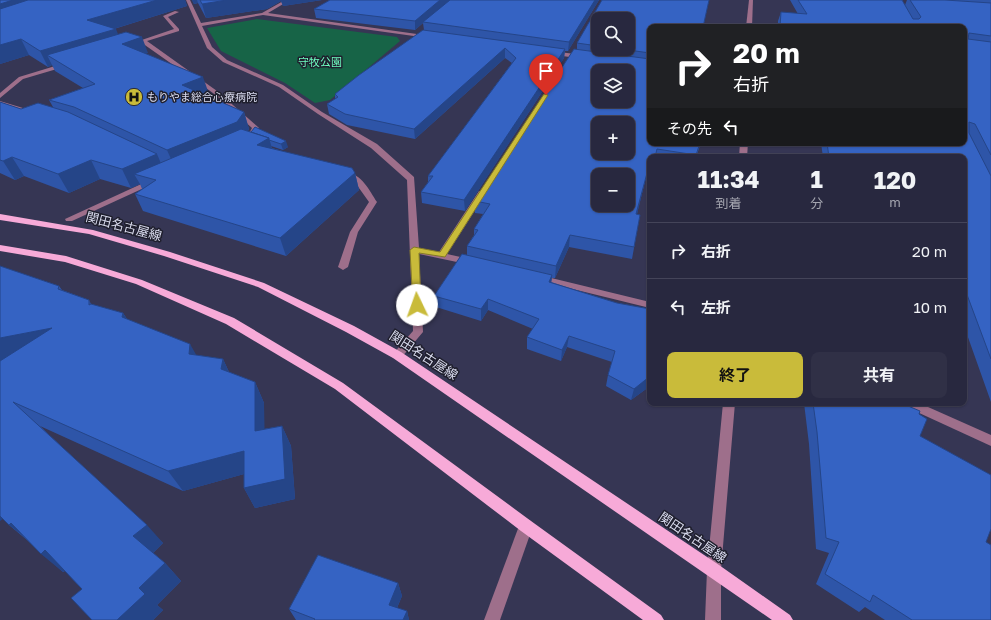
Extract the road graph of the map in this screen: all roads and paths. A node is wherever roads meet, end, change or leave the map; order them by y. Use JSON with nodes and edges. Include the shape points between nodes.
{"nodes":[{"id":1,"x":188,"y":0,"type":"edge"},
{"id":2,"x":288,"y":0,"type":"edge"},
{"id":3,"x":751,"y":0,"type":"edge"},
{"id":4,"x":177,"y":12,"type":"dead end"},
{"id":5,"x":263,"y":14,"type":"junction"},
{"id":6,"x":749,"y":24,"type":"edge"},
{"id":7,"x":200,"y":25,"type":"junction"},
{"id":8,"x":420,"y":30,"type":"edge"},
{"id":9,"x":414,"y":34,"type":"junction"},
{"id":10,"x":438,"y":38,"type":"edge"},
{"id":11,"x":408,"y":39,"type":"edge"},
{"id":12,"x":143,"y":41,"type":"junction"},
{"id":13,"x":576,"y":47,"type":"edge"},
{"id":14,"x":120,"y":48,"type":"edge"},
{"id":15,"x":548,"y":52,"type":"edge"},
{"id":16,"x":571,"y":55,"type":"junction"},
{"id":17,"x":587,"y":57,"type":"edge"},
{"id":18,"x":74,"y":62,"type":"edge"},
{"id":19,"x":567,"y":62,"type":"edge"},
{"id":20,"x":0,"y":96,"type":"edge"},
{"id":21,"x":0,"y":102,"type":"edge"},
{"id":22,"x":44,"y":116,"type":"edge"},
{"id":23,"x":254,"y":144,"type":"edge"},
{"id":24,"x":335,"y":172,"type":"edge"},
{"id":25,"x":161,"y":179,"type":"edge"},
{"id":26,"x":485,"y":189,"type":"edge"},
{"id":27,"x":0,"y":217,"type":"edge"},
{"id":28,"x":69,"y":219,"type":"dead end"},
{"id":29,"x":0,"y":248,"type":"edge"},
{"id":30,"x":414,"y":250,"type":"junction"},
{"id":31,"x":442,"y":255,"type":"junction"},
{"id":32,"x":481,"y":264,"type":"edge"},
{"id":33,"x":343,"y":267,"type":"dead end"},
{"id":34,"x":527,"y":276,"type":"edge"},
{"id":35,"x":647,"y":304,"type":"edge"},
{"id":36,"x":397,"y":355,"type":"junction"},
{"id":37,"x":729,"y":406,"type":"edge"},
{"id":38,"x":915,"y":406,"type":"edge"},
{"id":39,"x":991,"y":441,"type":"edge"},
{"id":40,"x":526,"y":526,"type":"junction"},
{"id":41,"x":714,"y":570,"type":"junction"},
{"id":42,"x":492,"y":620,"type":"edge"},
{"id":43,"x":656,"y":620,"type":"edge"},
{"id":44,"x":713,"y":620,"type":"edge"},
{"id":45,"x":785,"y":620,"type":"edge"}],
"edges":[{"from":1,"to":7,"type":"street"},
{"from":2,"to":5,"type":"street"},
{"from":3,"to":6,"type":"street"},
{"from":4,"to":12,"type":"street","via":[[165,16],[177,30]]},
{"from":5,"to":7,"type":"street"},
{"from":5,"to":9,"type":"street"},
{"from":7,"to":30,"type":"street","via":[[210,48],[225,61],[281,86],[323,111],[374,146],[410,180]]},
{"from":8,"to":9,"type":"street"},
{"from":9,"to":10,"type":"street"},
{"from":9,"to":11,"type":"street"},
{"from":12,"to":14,"type":"street"},
{"from":12,"to":23,"type":"street","via":[[215,92],[256,128],[246,142]]},
{"from":13,"to":16,"type":"street"},
{"from":15,"to":16,"type":"street"},
{"from":16,"to":17,"type":"street"},
{"from":16,"to":19,"type":"street"},
{"from":18,"to":20,"type":"street","via":[[21,78]]},
{"from":21,"to":22,"type":"street"},
{"from":24,"to":33,"type":"street","via":[[357,179],[373,202],[354,232]]},
{"from":25,"to":28,"type":"street"},
{"from":26,"to":31,"type":"street"},
{"from":27,"to":36,"type":"main road","name":"関田名古屋線","via":[[90,232],[168,254],[261,285]]},
{"from":29,"to":40,"type":"main road","via":[[66,259],[138,282],[230,321],[339,386]]},
{"from":30,"to":31,"type":"street"},
{"from":30,"to":36,"type":"street","via":[[418,332]]},
{"from":31,"to":32,"type":"street"},
{"from":34,"to":35,"type":"street"},
{"from":36,"to":41,"type":"main road","name":"関田名古屋線"},
{"from":37,"to":41,"type":"street"},
{"from":38,"to":39,"type":"street"},
{"from":40,"to":42,"type":"street"},
{"from":40,"to":43,"type":"main road"},
{"from":41,"to":44,"type":"street"},
{"from":41,"to":45,"type":"main road","name":"関田名古屋線"}]}
